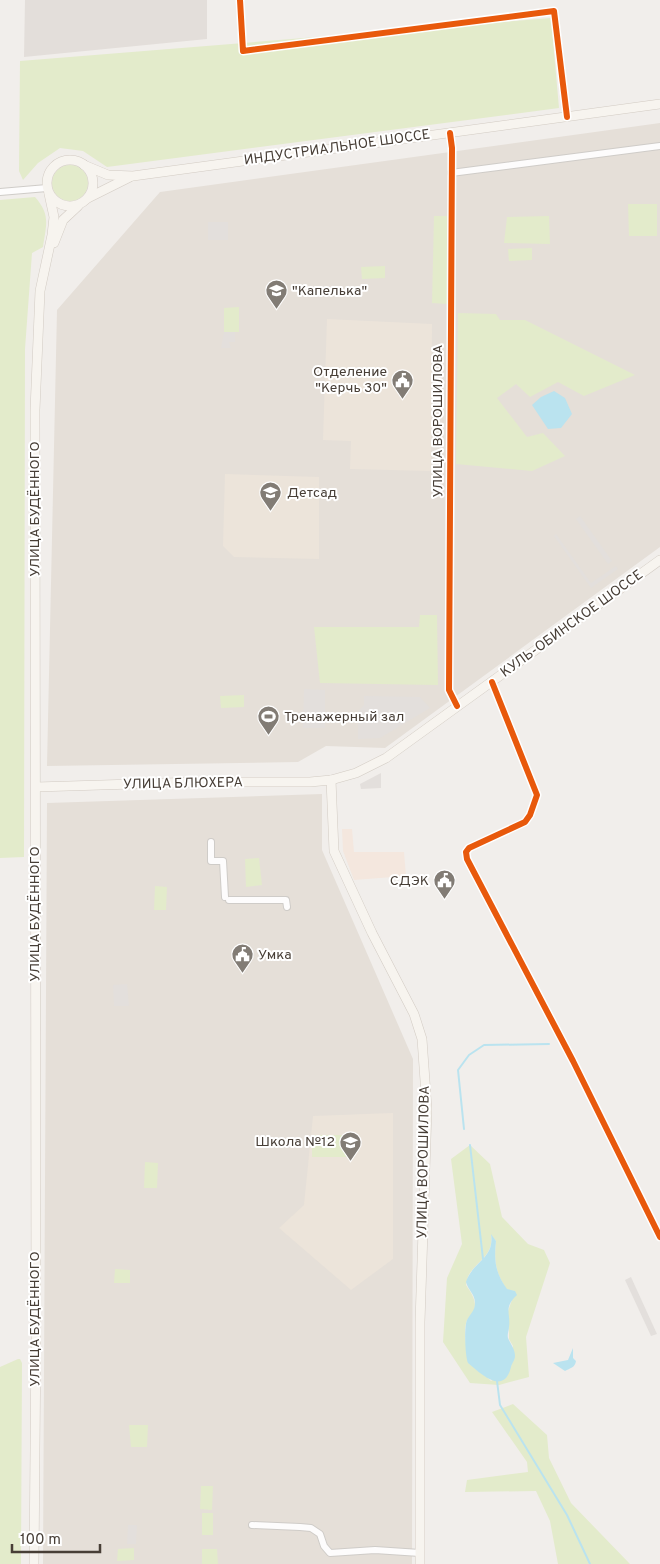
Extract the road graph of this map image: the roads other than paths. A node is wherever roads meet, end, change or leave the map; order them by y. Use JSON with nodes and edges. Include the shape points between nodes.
{"nodes":[{"id":1,"x":240,"y":0,"type":"edge"},
{"id":2,"x":660,"y":104,"type":"edge"},
{"id":3,"x":567,"y":117,"type":"junction"},
{"id":4,"x":450,"y":133,"type":"junction"},
{"id":5,"x":660,"y":146,"type":"edge"},
{"id":6,"x":84,"y":164,"type":"junction"},
{"id":7,"x":452,"y":173,"type":"junction"},
{"id":8,"x":133,"y":176,"type":"junction"},
{"id":9,"x":48,"y":191,"type":"junction"},
{"id":10,"x":0,"y":192,"type":"edge"},
{"id":11,"x":86,"y":199,"type":"junction"},
{"id":12,"x":78,"y":206,"type":"junction"},
{"id":13,"x":46,"y":264,"type":"junction"},
{"id":14,"x":660,"y":560,"type":"edge"},
{"id":15,"x":492,"y":682,"type":"junction"},
{"id":16,"x":457,"y":706,"type":"junction"},
{"id":17,"x":330,"y":780,"type":"junction"},
{"id":18,"x":36,"y":787,"type":"junction"},
{"id":19,"x":211,"y":842,"type":"dead end"},
{"id":20,"x":287,"y":907,"type":"dead end"},
{"id":21,"x":660,"y":1237,"type":"edge"},
{"id":22,"x":252,"y":1525,"type":"dead end"},
{"id":23,"x":420,"y":1553,"type":"junction"},
{"id":24,"x":34,"y":1564,"type":"edge"},
{"id":25,"x":420,"y":1564,"type":"edge"}],
"edges":[{"from":1,"to":3,"type":"street","via":[[243,51],[554,11]]},
{"from":2,"to":3,"type":"main road","name":"ИНДУСТРИАЛЬНОЕ ШОССЕ"},
{"from":3,"to":4,"type":"main road","name":"ИНДУСТРИАЛЬНОЕ ШОССЕ"},
{"from":4,"to":7,"type":"street","name":"УЛИЦА ВОРОШИЛОВА"},
{"from":4,"to":8,"type":"main road","name":"ИНДУСТРИАЛЬНОЕ ШОССЕ"},
{"from":5,"to":7,"type":"street"},
{"from":6,"to":8,"type":"main road","via":[[108,175]]},
{"from":6,"to":9,"type":"main road","via":[[76,160],[58,163],[47,178]]},
{"from":6,"to":11,"type":"main road","via":[[94,182]]},
{"from":7,"to":16,"type":"street","name":"УЛИЦА ВОРОШИЛОВА","via":[[448,690]]},
{"from":8,"to":11,"type":"main road"},
{"from":9,"to":10,"type":"street"},
{"from":9,"to":12,"type":"main road","via":[[61,205]]},
{"from":9,"to":13,"type":"main road","via":[[54,216]]},
{"from":11,"to":12,"type":"main road"},
{"from":12,"to":13,"type":"main road","via":[[63,220]]},
{"from":13,"to":18,"type":"main road","name":"УЛИЦА БУДЁННОГО","via":[[40,291],[35,410]]},
{"from":14,"to":15,"type":"main road","name":"КУЛЬ-ОБИНСКОЕ ШОССЕ"},
{"from":15,"to":16,"type":"main road","name":"КУЛЬ-ОБИНСКОЕ ШОССЕ"},
{"from":15,"to":21,"type":"street","via":[[537,795],[525,822],[472,846],[466,852],[467,859]]},
{"from":16,"to":17,"type":"main road","name":"КУЛЬ-ОБИНСКОЕ ШОССЕ","via":[[386,758],[356,773]]},
{"from":17,"to":18,"type":"main road","name":"УЛИЦА БЛЮХЕРА"},
{"from":17,"to":23,"type":"main road","name":"УЛИЦА ВОРОШИЛОВА","via":[[334,851],[414,1014],[422,1039],[427,1109],[420,1322]]},
{"from":18,"to":24,"type":"main road","name":"УЛИЦА БУДЁННОГО"},
{"from":19,"to":20,"type":"street","via":[[211,861],[223,861],[227,899],[286,900]]},
{"from":22,"to":23,"type":"street","via":[[311,1528],[320,1534],[330,1553],[375,1550]]},
{"from":23,"to":25,"type":"main road","name":"УЛИЦА ВОРОШИЛОВА"}]}
